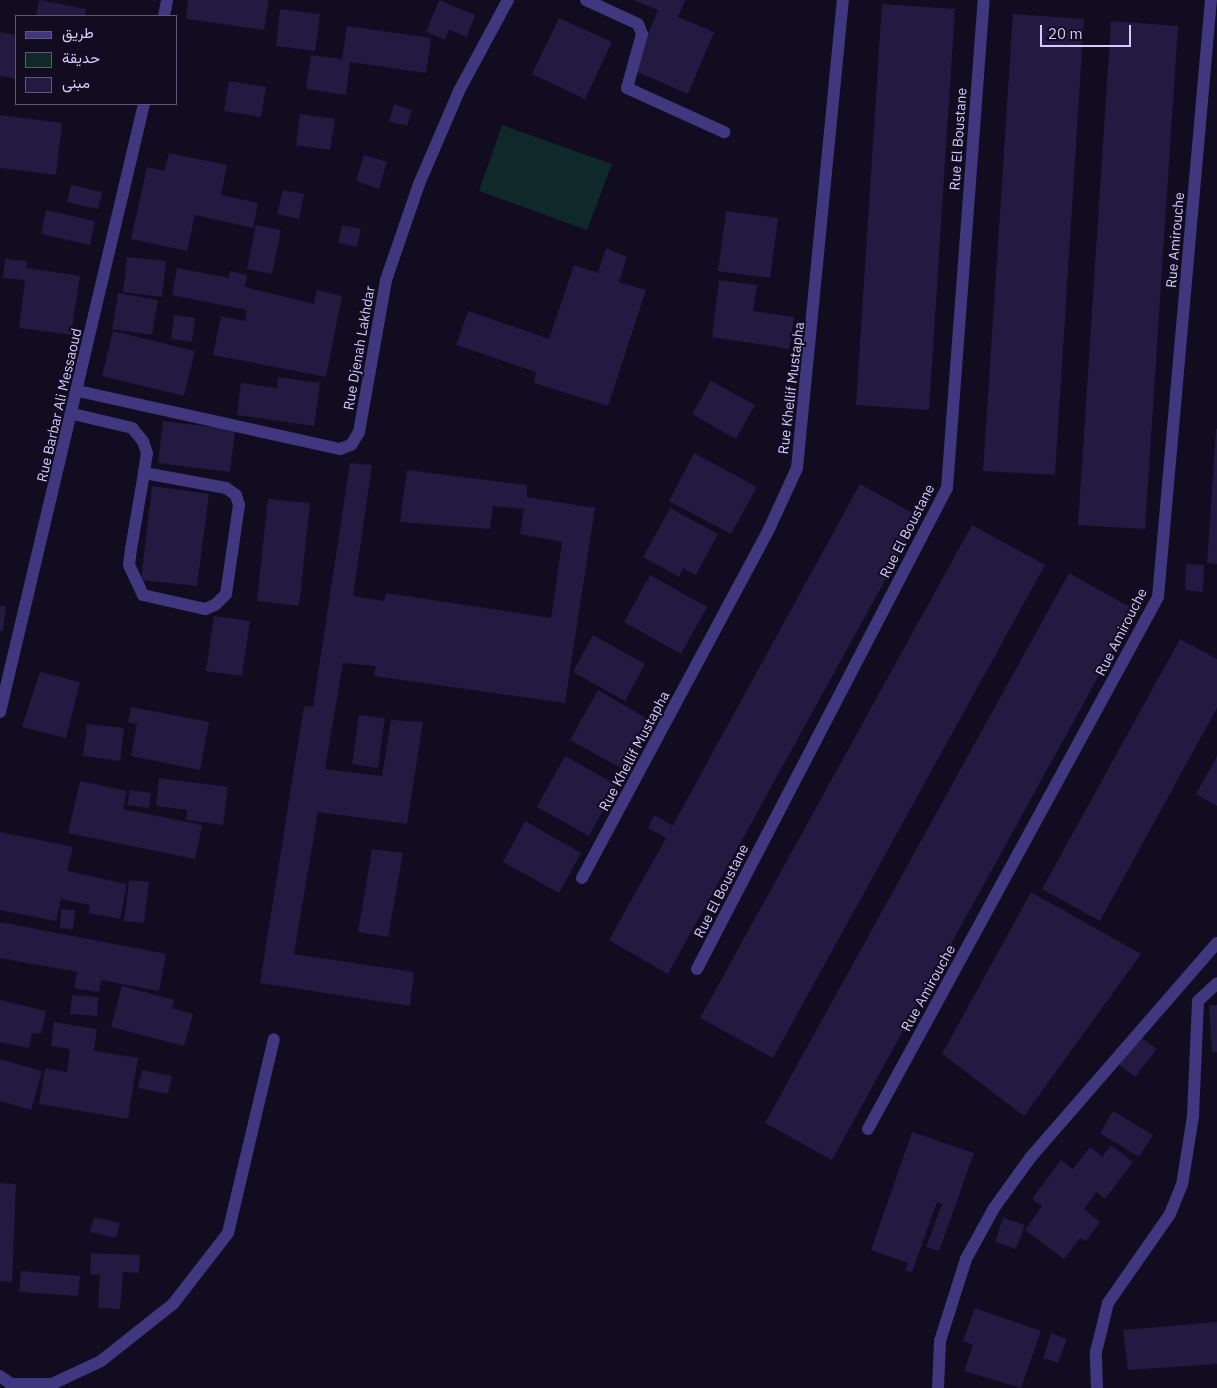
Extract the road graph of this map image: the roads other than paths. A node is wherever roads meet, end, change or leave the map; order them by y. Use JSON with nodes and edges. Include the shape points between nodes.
{"nodes":[{"id":1,"x":167,"y":0,"type":"edge"},
{"id":2,"x":508,"y":0,"type":"edge"},
{"id":3,"x":586,"y":0,"type":"edge"},
{"id":4,"x":843,"y":0,"type":"edge"},
{"id":5,"x":984,"y":0,"type":"edge"},
{"id":6,"x":1211,"y":0,"type":"edge"},
{"id":7,"x":164,"y":15,"type":"edge"},
{"id":8,"x":144,"y":105,"type":"edge"},
{"id":9,"x":724,"y":132,"type":"dead end"},
{"id":10,"x":78,"y":391,"type":"junction"},
{"id":11,"x":73,"y":414,"type":"junction"},
{"id":12,"x":144,"y":473,"type":"junction"},
{"id":13,"x":0,"y":712,"type":"edge"},
{"id":14,"x":582,"y":878,"type":"dead end"},
{"id":15,"x":1217,"y":942,"type":"edge"},
{"id":16,"x":697,"y":969,"type":"dead end"},
{"id":17,"x":1217,"y":983,"type":"edge"},
{"id":18,"x":274,"y":1039,"type":"dead end"},
{"id":19,"x":868,"y":1129,"type":"dead end"},
{"id":20,"x":0,"y":1376,"type":"edge"},
{"id":21,"x":938,"y":1388,"type":"edge"},
{"id":22,"x":1097,"y":1388,"type":"edge"}],
"edges":[{"from":1,"to":7,"type":"street"},
{"from":2,"to":10,"type":"street","name":"Rue Djenah Lakhdar","via":[[460,89],[416,193],[386,280],[359,432],[351,445],[340,449]]},
{"from":3,"to":9,"type":"street","via":[[638,24],[642,34],[627,88]]},
{"from":4,"to":14,"type":"street","name":"Rue Khellif Mustapha","via":[[797,468],[769,529]]},
{"from":5,"to":16,"type":"street","name":"Rue El Boustane","via":[[947,488]]},
{"from":6,"to":19,"type":"street","name":"Rue Amirouche","via":[[1158,597]]},
{"from":8,"to":10,"type":"street","name":"Rue Barbar Ali Messaoud"},
{"from":10,"to":11,"type":"street","name":"Rue Barbar Ali Messaoud"},
{"from":11,"to":12,"type":"street","via":[[132,428],[147,453]]},
{"from":11,"to":13,"type":"street","name":"Rue Barbar Ali Messaoud"},
{"from":12,"to":12,"type":"street","via":[[129,565],[133,580],[144,595],[205,609],[215,605],[226,594],[239,505],[236,495],[226,488]]},
{"from":15,"to":21,"type":"street","via":[[1030,1158],[994,1208],[966,1259],[940,1340]]},
{"from":17,"to":22,"type":"street","via":[[1198,1001],[1193,1116],[1182,1186],[1170,1214],[1108,1303],[1096,1352]]},
{"from":18,"to":20,"type":"street","via":[[228,1232],[173,1304],[101,1361],[52,1384],[11,1384]]}]}
